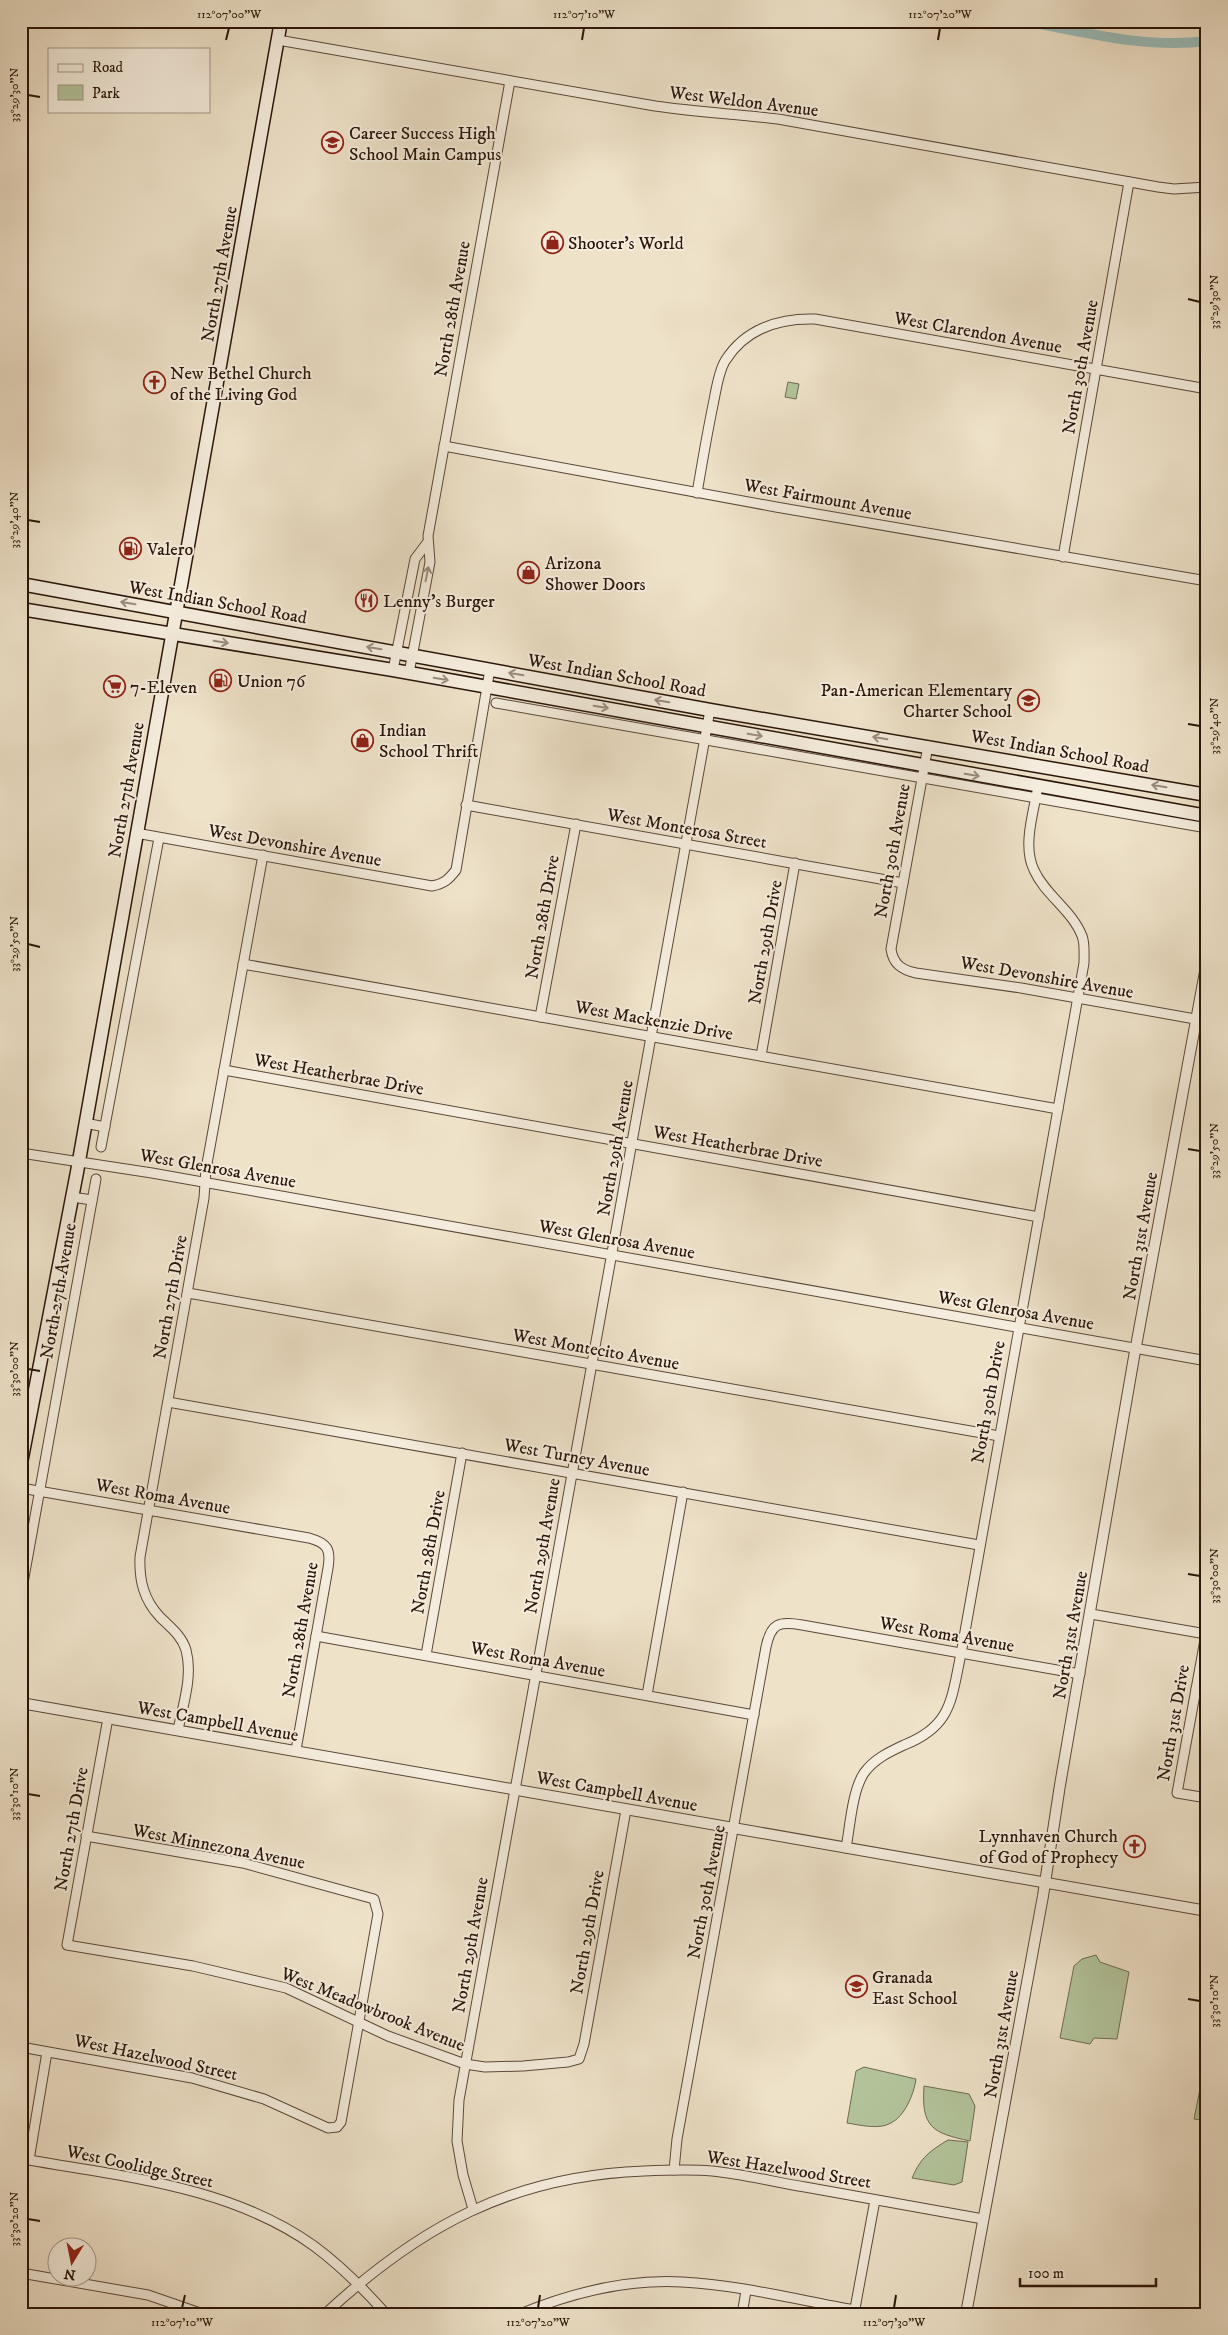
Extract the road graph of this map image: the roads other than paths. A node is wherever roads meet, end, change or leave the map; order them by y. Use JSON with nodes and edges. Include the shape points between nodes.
{"nodes":[{"id":1,"x":281,"y":21,"type":"edge"},
{"id":2,"x":278,"y":40,"type":"junction"},
{"id":3,"x":510,"y":81,"type":"junction"},
{"id":4,"x":1129,"y":182,"type":"junction"},
{"id":5,"x":1207,"y":187,"type":"edge"},
{"id":6,"x":1097,"y":369,"type":"junction"},
{"id":7,"x":1207,"y":389,"type":"edge"},
{"id":8,"x":444,"y":446,"type":"junction"},
{"id":9,"x":697,"y":493,"type":"junction"},
{"id":10,"x":427,"y":543,"type":"junction"},
{"id":11,"x":1064,"y":557,"type":"junction"},
{"id":12,"x":1207,"y":581,"type":"edge"},
{"id":13,"x":21,"y":584,"type":"edge"},
{"id":14,"x":21,"y":609,"type":"edge"},
{"id":15,"x":176,"y":612,"type":"junction"},
{"id":16,"x":173,"y":634,"type":"junction"},
{"id":17,"x":397,"y":652,"type":"junction"},
{"id":18,"x":412,"y":655,"type":"junction"},
{"id":19,"x":490,"y":669,"type":"junction"},
{"id":20,"x":394,"y":670,"type":"junction"},
{"id":21,"x":409,"y":673,"type":"junction"},
{"id":22,"x":487,"y":687,"type":"junction"},
{"id":23,"x":496,"y":702,"type":"dead end"},
{"id":24,"x":710,"y":710,"type":"junction"},
{"id":25,"x":707,"y":726,"type":"junction"},
{"id":26,"x":705,"y":739,"type":"junction"},
{"id":27,"x":928,"y":746,"type":"junction"},
{"id":28,"x":923,"y":772,"type":"junction"},
{"id":29,"x":1038,"y":792,"type":"junction"},
{"id":30,"x":1207,"y":795,"type":"edge"},
{"id":31,"x":466,"y":805,"type":"junction"},
{"id":32,"x":1207,"y":816,"type":"edge"},
{"id":33,"x":576,"y":824,"type":"junction"},
{"id":34,"x":1207,"y":828,"type":"edge"},
{"id":35,"x":136,"y":833,"type":"junction"},
{"id":36,"x":159,"y":838,"type":"junction"},
{"id":37,"x":686,"y":844,"type":"junction"},
{"id":38,"x":262,"y":855,"type":"junction"},
{"id":39,"x":795,"y":863,"type":"junction"},
{"id":40,"x":903,"y":883,"type":"junction"},
{"id":41,"x":1207,"y":961,"type":"edge"},
{"id":42,"x":895,"y":962,"type":"joint"},
{"id":43,"x":243,"y":964,"type":"junction"},
{"id":44,"x":1079,"y":998,"type":"junction"},
{"id":45,"x":540,"y":1017,"type":"junction"},
{"id":46,"x":1195,"y":1019,"type":"junction"},
{"id":47,"x":652,"y":1036,"type":"junction"},
{"id":48,"x":761,"y":1056,"type":"junction"},
{"id":49,"x":224,"y":1070,"type":"junction"},
{"id":50,"x":1058,"y":1109,"type":"junction"},
{"id":51,"x":85,"y":1123,"type":"junction"},
{"id":52,"x":105,"y":1127,"type":"junction"},
{"id":53,"x":632,"y":1144,"type":"junction"},
{"id":54,"x":101,"y":1147,"type":"dead end"},
{"id":55,"x":21,"y":1153,"type":"edge"},
{"id":56,"x":78,"y":1162,"type":"junction"},
{"id":57,"x":96,"y":1180,"type":"dead end"},
{"id":58,"x":205,"y":1183,"type":"junction"},
{"id":59,"x":72,"y":1197,"type":"junction"},
{"id":60,"x":92,"y":1200,"type":"junction"},
{"id":61,"x":1039,"y":1217,"type":"junction"},
{"id":62,"x":612,"y":1256,"type":"junction"},
{"id":63,"x":188,"y":1293,"type":"junction"},
{"id":64,"x":1018,"y":1328,"type":"junction"},
{"id":65,"x":1136,"y":1348,"type":"junction"},
{"id":66,"x":1207,"y":1361,"type":"edge"},
{"id":67,"x":593,"y":1364,"type":"junction"},
{"id":68,"x":168,"y":1402,"type":"junction"},
{"id":69,"x":999,"y":1436,"type":"junction"},
{"id":70,"x":462,"y":1454,"type":"junction"},
{"id":71,"x":21,"y":1463,"type":"edge"},
{"id":72,"x":572,"y":1473,"type":"junction"},
{"id":73,"x":21,"y":1488,"type":"edge"},
{"id":74,"x":39,"y":1492,"type":"junction"},
{"id":75,"x":682,"y":1492,"type":"junction"},
{"id":76,"x":148,"y":1511,"type":"junction"},
{"id":77,"x":980,"y":1545,"type":"junction"},
{"id":78,"x":327,"y":1546,"type":"joint"},
{"id":79,"x":21,"y":1594,"type":"edge"},
{"id":80,"x":1091,"y":1614,"type":"junction"},
{"id":81,"x":779,"y":1624,"type":"joint"},
{"id":82,"x":1206,"y":1632,"type":"edge"},
{"id":83,"x":316,"y":1636,"type":"junction"},
{"id":84,"x":961,"y":1654,"type":"junction"},
{"id":85,"x":426,"y":1655,"type":"junction"},
{"id":86,"x":1080,"y":1674,"type":"junction"},
{"id":87,"x":536,"y":1676,"type":"junction"},
{"id":88,"x":1196,"y":1689,"type":"junction"},
{"id":89,"x":1207,"y":1691,"type":"edge"},
{"id":90,"x":647,"y":1695,"type":"junction"},
{"id":91,"x":21,"y":1703,"type":"edge"},
{"id":92,"x":754,"y":1715,"type":"junction"},
{"id":93,"x":108,"y":1718,"type":"junction"},
{"id":94,"x":178,"y":1730,"type":"junction"},
{"id":95,"x":296,"y":1750,"type":"junction"},
{"id":96,"x":515,"y":1789,"type":"junction"},
{"id":97,"x":1207,"y":1798,"type":"edge"},
{"id":98,"x":626,"y":1810,"type":"junction"},
{"id":99,"x":734,"y":1828,"type":"junction"},
{"id":100,"x":86,"y":1836,"type":"junction"},
{"id":101,"x":846,"y":1848,"type":"junction"},
{"id":102,"x":1044,"y":1882,"type":"junction"},
{"id":103,"x":1207,"y":1911,"type":"edge"},
{"id":104,"x":67,"y":1945,"type":"joint"},
{"id":105,"x":358,"y":2021,"type":"junction"},
{"id":106,"x":21,"y":2047,"type":"edge"},
{"id":107,"x":47,"y":2052,"type":"junction"},
{"id":108,"x":579,"y":2059,"type":"joint"},
{"id":109,"x":465,"y":2064,"type":"junction"},
{"id":110,"x":674,"y":2170,"type":"junction"},
{"id":111,"x":875,"y":2200,"type":"junction"},
{"id":112,"x":474,"y":2209,"type":"junction"},
{"id":113,"x":983,"y":2219,"type":"junction"},
{"id":114,"x":21,"y":2273,"type":"edge"},
{"id":115,"x":358,"y":2283,"type":"junction"},
{"id":116,"x":746,"y":2291,"type":"junction"},
{"id":117,"x":855,"y":2312,"type":"edge"},
{"id":118,"x":203,"y":2314,"type":"edge"},
{"id":119,"x":324,"y":2314,"type":"edge"},
{"id":120,"x":386,"y":2314,"type":"edge"},
{"id":121,"x":520,"y":2314,"type":"edge"},
{"id":122,"x":742,"y":2314,"type":"edge"},
{"id":123,"x":966,"y":2314,"type":"edge"}],
"edges":[{"from":1,"to":2,"type":"main road","name":"North 27th Avenue"},
{"from":2,"to":3,"type":"street","name":"West Weldon Avenue"},
{"from":2,"to":15,"type":"main road","name":"North 27th Avenue"},
{"from":3,"to":4,"type":"street","name":"West Weldon Avenue","via":[[691,112],[778,119]]},
{"from":3,"to":8,"type":"street","name":"North 28th Avenue"},
{"from":4,"to":5,"type":"street","name":"West Weldon Avenue","via":[[1174,189]]},
{"from":4,"to":6,"type":"street","name":"North 30th Avenue"},
{"from":6,"to":7,"type":"street","name":"West Clarendon Avenue"},
{"from":6,"to":9,"type":"street","name":"West Clarendon Avenue","via":[[815,320],[775,322],[747,336],[725,361],[717,384]]},
{"from":6,"to":11,"type":"street","name":"North 30th Avenue"},
{"from":8,"to":9,"type":"street","name":"West Fairmount Avenue"},
{"from":8,"to":10,"type":"street","name":"North 28th Avenue"},
{"from":9,"to":11,"type":"street","name":"West Fairmount Avenue"},
{"from":10,"to":17,"type":"street","name":"North 28th Avenue","via":[[415,559]]},
{"from":18,"to":10,"type":"street","name":"North 28th Avenue","one_way":true,"via":[[430,562]]},
{"from":11,"to":12,"type":"street","name":"West Fairmount Avenue"},
{"from":15,"to":13,"type":"main road","name":"West Indian School Road","one_way":true},
{"from":14,"to":16,"type":"main road","name":"West Indian School Road"},
{"from":15,"to":16,"type":"main road","name":"North 27th Avenue"},
{"from":17,"to":15,"type":"main road","name":"West Indian School Road","one_way":true},
{"from":16,"to":20,"type":"main road","name":"West Indian School Road","one_way":true},
{"from":16,"to":35,"type":"main road","name":"North 27th Avenue"},
{"from":17,"to":18,"type":"main road","name":"West Indian School Road"},
{"from":17,"to":20,"type":"street","name":"North 28th Avenue"},
{"from":18,"to":19,"type":"main road","name":"West Indian School Road"},
{"from":18,"to":21,"type":"street","name":"North 28th Avenue"},
{"from":19,"to":22,"type":"street"},
{"from":24,"to":19,"type":"main road","name":"West Indian School Road","one_way":true},
{"from":20,"to":21,"type":"main road","name":"West Indian School Road"},
{"from":21,"to":22,"type":"main road","name":"West Indian School Road","one_way":true},
{"from":22,"to":25,"type":"main road","name":"West Indian School Road","one_way":true},
{"from":22,"to":31,"type":"street"},
{"from":23,"to":26,"type":"street","name":"West Indian School Road"},
{"from":24,"to":25,"type":"street","name":"North 29th Avenue"},
{"from":27,"to":24,"type":"main road","name":"West Indian School Road","one_way":true},
{"from":25,"to":26,"type":"street","name":"North 29th Avenue"},
{"from":25,"to":28,"type":"main road","name":"West Indian School Road","one_way":true},
{"from":26,"to":28,"type":"street","name":"West Indian School Road"},
{"from":26,"to":37,"type":"street","name":"North 29th Avenue"},
{"from":27,"to":28,"type":"street","name":"North 30th Avenue"},
{"from":30,"to":27,"type":"main road","name":"West Indian School Road","one_way":true},
{"from":28,"to":29,"type":"main road","name":"West Indian School Road"},
{"from":28,"to":40,"type":"street","name":"North 30th Avenue"},
{"from":29,"to":32,"type":"main road","name":"West Indian School Road"},
{"from":29,"to":34,"type":"street","name":"West Indian School Road"},
{"from":29,"to":44,"type":"street","name":"North 30th Drive","via":[[1030,837],[1033,870],[1074,920],[1083,937],[1084,963]]},
{"from":31,"to":33,"type":"street","name":"West Monterosa Street"},
{"from":31,"to":38,"type":"street","name":"West Devonshire Avenue","via":[[456,870],[447,881],[432,886]]},
{"from":33,"to":37,"type":"street","name":"West Monterosa Street"},
{"from":33,"to":45,"type":"street","name":"North 28th Drive"},
{"from":35,"to":36,"type":"street","name":"West Devonshire Avenue"},
{"from":35,"to":51,"type":"main road","name":"North 27th Avenue"},
{"from":36,"to":38,"type":"street","name":"West Devonshire Avenue"},
{"from":36,"to":52,"type":"street"},
{"from":37,"to":39,"type":"street","name":"West Monterosa Street"},
{"from":37,"to":47,"type":"street","name":"North 29th Avenue"},
{"from":38,"to":43,"type":"street","name":"North 27th Drive"},
{"from":39,"to":40,"type":"street","name":"West Monterosa Street"},
{"from":39,"to":48,"type":"street","name":"North 29th Drive"},
{"from":40,"to":42,"type":"street","name":"North 30th Avenue","via":[[891,948]]},
{"from":41,"to":46,"type":"street","name":"North 31st Avenue"},
{"from":42,"to":44,"type":"street","name":"West Devonshire Avenue","via":[[916,973]]},
{"from":43,"to":45,"type":"street","name":"West Mackenzie Drive"},
{"from":43,"to":49,"type":"street","name":"North 27th Drive"},
{"from":44,"to":46,"type":"street","name":"West Devonshire Avenue"},
{"from":44,"to":50,"type":"street","name":"North 30th Drive"},
{"from":45,"to":47,"type":"street","name":"West Mackenzie Drive"},
{"from":46,"to":65,"type":"street","name":"North 31st Avenue"},
{"from":47,"to":48,"type":"street","name":"West Mackenzie Drive"},
{"from":47,"to":53,"type":"street","name":"North 29th Avenue"},
{"from":48,"to":50,"type":"street","name":"West Mackenzie Drive"},
{"from":49,"to":53,"type":"street","name":"West Heatherbrae Drive"},
{"from":49,"to":58,"type":"street","name":"North 27th Drive"},
{"from":50,"to":61,"type":"street","name":"North 30th Drive"},
{"from":51,"to":52,"type":"street"},
{"from":51,"to":56,"type":"main road","name":"North 27th Avenue"},
{"from":52,"to":54,"type":"street"},
{"from":53,"to":61,"type":"street","name":"West Heatherbrae Drive"},
{"from":53,"to":62,"type":"street","name":"North 29th Avenue"},
{"from":55,"to":56,"type":"street","name":"West Glenrosa Avenue"},
{"from":56,"to":58,"type":"street","name":"West Glenrosa Avenue"},
{"from":56,"to":59,"type":"main road","name":"North 27th Avenue"},
{"from":57,"to":60,"type":"street","name":"North 27th Avenue"},
{"from":58,"to":62,"type":"street","name":"West Glenrosa Avenue"},
{"from":58,"to":63,"type":"street","name":"North 27th Drive"},
{"from":59,"to":60,"type":"street"},
{"from":59,"to":71,"type":"main road","name":"North 27th Avenue"},
{"from":60,"to":74,"type":"street","name":"North 27th Avenue"},
{"from":61,"to":64,"type":"street","name":"North 30th Drive"},
{"from":62,"to":64,"type":"street","name":"West Glenrosa Avenue"},
{"from":62,"to":67,"type":"street","name":"North 29th Avenue"},
{"from":63,"to":67,"type":"street","name":"West Montecito Avenue"},
{"from":63,"to":68,"type":"street","name":"North 27th Drive"},
{"from":64,"to":65,"type":"street","name":"West Glenrosa Avenue"},
{"from":64,"to":69,"type":"street","name":"North 30th Drive"},
{"from":65,"to":66,"type":"street","name":"West Glenrosa Avenue"},
{"from":65,"to":80,"type":"street","name":"North 31st Avenue"},
{"from":67,"to":69,"type":"street","name":"West Montecito Avenue"},
{"from":67,"to":72,"type":"street","name":"North 29th Avenue"},
{"from":68,"to":70,"type":"street","name":"West Turney Avenue"},
{"from":68,"to":76,"type":"street","name":"North 27th Drive"},
{"from":69,"to":77,"type":"street","name":"North 30th Drive"},
{"from":70,"to":72,"type":"street","name":"West Turney Avenue"},
{"from":70,"to":85,"type":"street","name":"North 28th Drive"},
{"from":72,"to":75,"type":"street","name":"West Turney Avenue"},
{"from":72,"to":87,"type":"street","name":"North 29th Avenue"},
{"from":73,"to":74,"type":"street","name":"West Roma Avenue"},
{"from":74,"to":76,"type":"street","name":"West Roma Avenue"},
{"from":74,"to":79,"type":"street","name":"North 27th Avenue"},
{"from":75,"to":77,"type":"street","name":"West Turney Avenue"},
{"from":75,"to":90,"type":"street"},
{"from":76,"to":78,"type":"street","name":"West Roma Avenue","via":[[309,1538]]},
{"from":76,"to":94,"type":"street","name":"North 27th Drive","via":[[140,1557],[140,1581],[150,1604],[181,1640],[188,1662]]},
{"from":77,"to":84,"type":"street","name":"North 30th Drive"},
{"from":78,"to":83,"type":"street","name":"North 28th Avenue","via":[[329,1560]]},
{"from":80,"to":82,"type":"street"},
{"from":80,"to":86,"type":"street","name":"North 31st Avenue"},
{"from":81,"to":84,"type":"street","name":"West Roma Avenue","via":[[802,1624]]},
{"from":81,"to":92,"type":"street","name":"North 30th Avenue","via":[[767,1639]]},
{"from":82,"to":88,"type":"street","name":"North 31st Drive"},
{"from":83,"to":85,"type":"street","name":"West Roma Avenue"},
{"from":83,"to":95,"type":"street","name":"North 28th Avenue"},
{"from":84,"to":86,"type":"street","name":"West Roma Avenue"},
{"from":84,"to":101,"type":"street","name":"North 30th Drive","via":[[953,1694],[940,1723],[923,1738],[878,1758],[863,1774]]},
{"from":85,"to":87,"type":"street","name":"West Roma Avenue"},
{"from":86,"to":102,"type":"street","name":"North 31st Avenue"},
{"from":87,"to":90,"type":"street","name":"West Roma Avenue"},
{"from":87,"to":96,"type":"street","name":"North 29th Avenue"},
{"from":88,"to":89,"type":"street"},
{"from":88,"to":97,"type":"street","name":"North 31st Drive","via":[[1178,1793]]},
{"from":90,"to":92,"type":"street","name":"West Roma Avenue"},
{"from":91,"to":93,"type":"street","name":"West Campbell Avenue"},
{"from":92,"to":99,"type":"street","name":"North 30th Avenue"},
{"from":93,"to":94,"type":"street","name":"West Campbell Avenue"},
{"from":93,"to":100,"type":"street","name":"North 27th Drive"},
{"from":94,"to":95,"type":"street","name":"West Campbell Avenue"},
{"from":95,"to":96,"type":"street","name":"West Campbell Avenue"},
{"from":96,"to":98,"type":"street","name":"West Campbell Avenue"},
{"from":96,"to":109,"type":"street","name":"North 29th Avenue"},
{"from":98,"to":99,"type":"street","name":"West Campbell Avenue"},
{"from":98,"to":108,"type":"street","name":"North 29th Drive"},
{"from":99,"to":101,"type":"street","name":"West Campbell Avenue"},
{"from":99,"to":110,"type":"street","name":"North 30th Avenue"},
{"from":100,"to":104,"type":"street","name":"North 27th Drive"},
{"from":100,"to":105,"type":"street","name":"West Minnezona Avenue","via":[[243,1863],[374,1899],[378,1914]]},
{"from":101,"to":102,"type":"street","name":"West Campbell Avenue"},
{"from":102,"to":103,"type":"street","name":"West Campbell Avenue"},
{"from":102,"to":113,"type":"street","name":"North 31st Avenue"},
{"from":104,"to":105,"type":"street","name":"West Meadowbrook Avenue","via":[[193,1966],[286,1988]]},
{"from":105,"to":107,"type":"street","name":"West Hazelwood Street","via":[[342,2116],[337,2127],[328,2128],[264,2099],[192,2078]]},
{"from":105,"to":109,"type":"street","name":"West Meadowbrook Avenue","via":[[388,2036]]},
{"from":106,"to":107,"type":"street","name":"West Hazelwood Street"},
{"from":107,"to":115,"type":"street","name":"West Coolidge Street","via":[[29,2160],[201,2193],[265,2218],[313,2246]]},
{"from":108,"to":109,"type":"street","name":"West Meadowbrook Avenue","via":[[523,2066]]},
{"from":109,"to":112,"type":"street","name":"North 29th Avenue","via":[[457,2142]]},
{"from":110,"to":111,"type":"street","name":"West Hazelwood Street","via":[[738,2174]]},
{"from":110,"to":112,"type":"street","name":"West Hazelwood Street","via":[[620,2172],[559,2180]]},
{"from":111,"to":113,"type":"street","name":"West Hazelwood Street"},
{"from":111,"to":117,"type":"street"},
{"from":112,"to":115,"type":"street","via":[[412,2244]]},
{"from":113,"to":123,"type":"street","name":"North 31st Avenue"},
{"from":114,"to":118,"type":"street","via":[[148,2295]]},
{"from":115,"to":119,"type":"street"},
{"from":115,"to":120,"type":"street","name":"West Coolidge Street"},
{"from":116,"to":117,"type":"street"},
{"from":116,"to":121,"type":"street","via":[[682,2282],[626,2284],[550,2301]]},
{"from":116,"to":122,"type":"street"}]}
